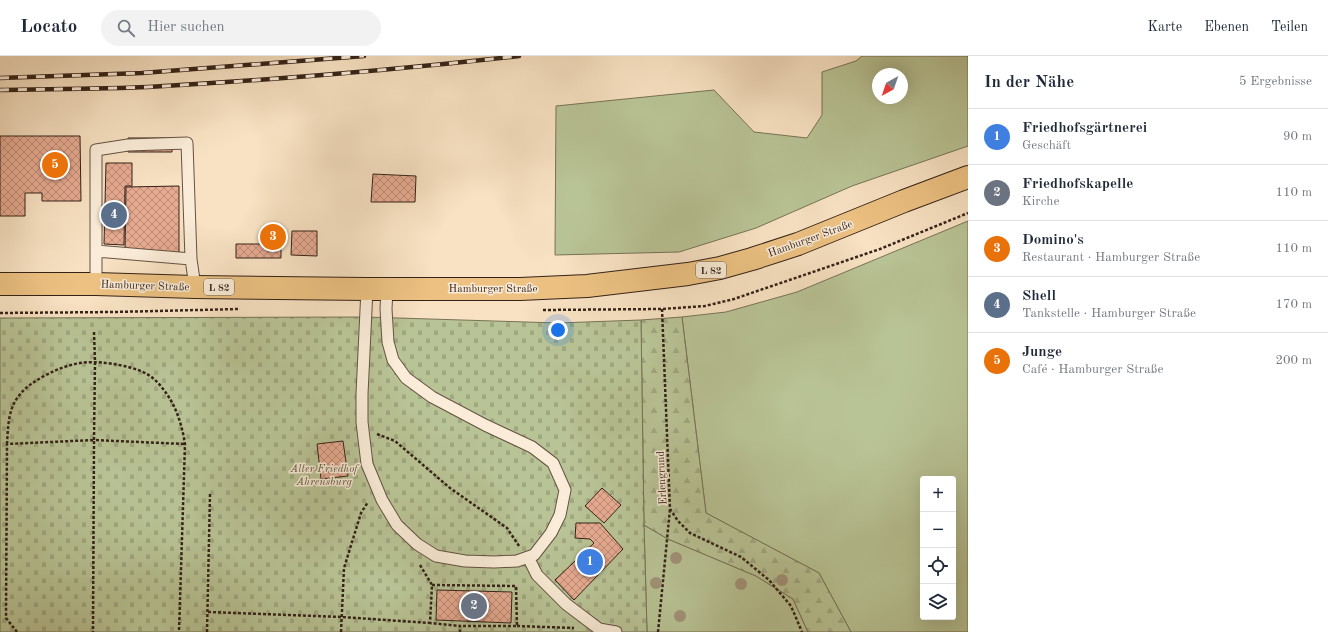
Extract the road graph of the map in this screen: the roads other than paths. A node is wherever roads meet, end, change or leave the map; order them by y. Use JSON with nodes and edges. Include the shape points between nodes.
{"nodes":[{"id":1,"x":968,"y":177,"type":"edge"},
{"id":2,"x":96,"y":251,"type":"junction"},
{"id":3,"x":191,"y":259,"type":"junction"},
{"id":4,"x":0,"y":284,"type":"edge"},
{"id":5,"x":96,"y":284,"type":"junction"},
{"id":6,"x":195,"y":287,"type":"junction"},
{"id":7,"x":377,"y":289,"type":"junction"},
{"id":8,"x":526,"y":558,"type":"junction"},
{"id":9,"x":616,"y":632,"type":"edge"}],
"edges":[{"from":1,"to":7,"type":"main road","name":"Hamburger Straße","number":"L 82","via":[[798,244],[720,268],[587,286],[520,289]]},
{"from":2,"to":3,"type":"lane"},
{"from":2,"to":3,"type":"lane","via":[[96,150],[128,145],[187,143]]},
{"from":2,"to":5,"type":"lane"},
{"from":3,"to":6,"type":"lane"},
{"from":4,"to":5,"type":"main road","name":"Hamburger Straße","number":"L 82"},
{"from":5,"to":6,"type":"main road","name":"Hamburger Straße","number":"L 82"},
{"from":6,"to":7,"type":"main road","name":"Hamburger Straße","number":"L 82"},
{"from":7,"to":8,"type":"lane","via":[[386,308],[388,342],[393,360],[406,378],[432,397],[532,447],[553,463],[565,490],[560,515],[551,533],[534,555]]},
{"from":7,"to":8,"type":"lane","via":[[362,394],[367,464],[382,500],[397,525],[417,544],[436,556],[494,562]]},
{"from":8,"to":9,"type":"lane","via":[[537,575],[566,604],[599,629]]}]}
